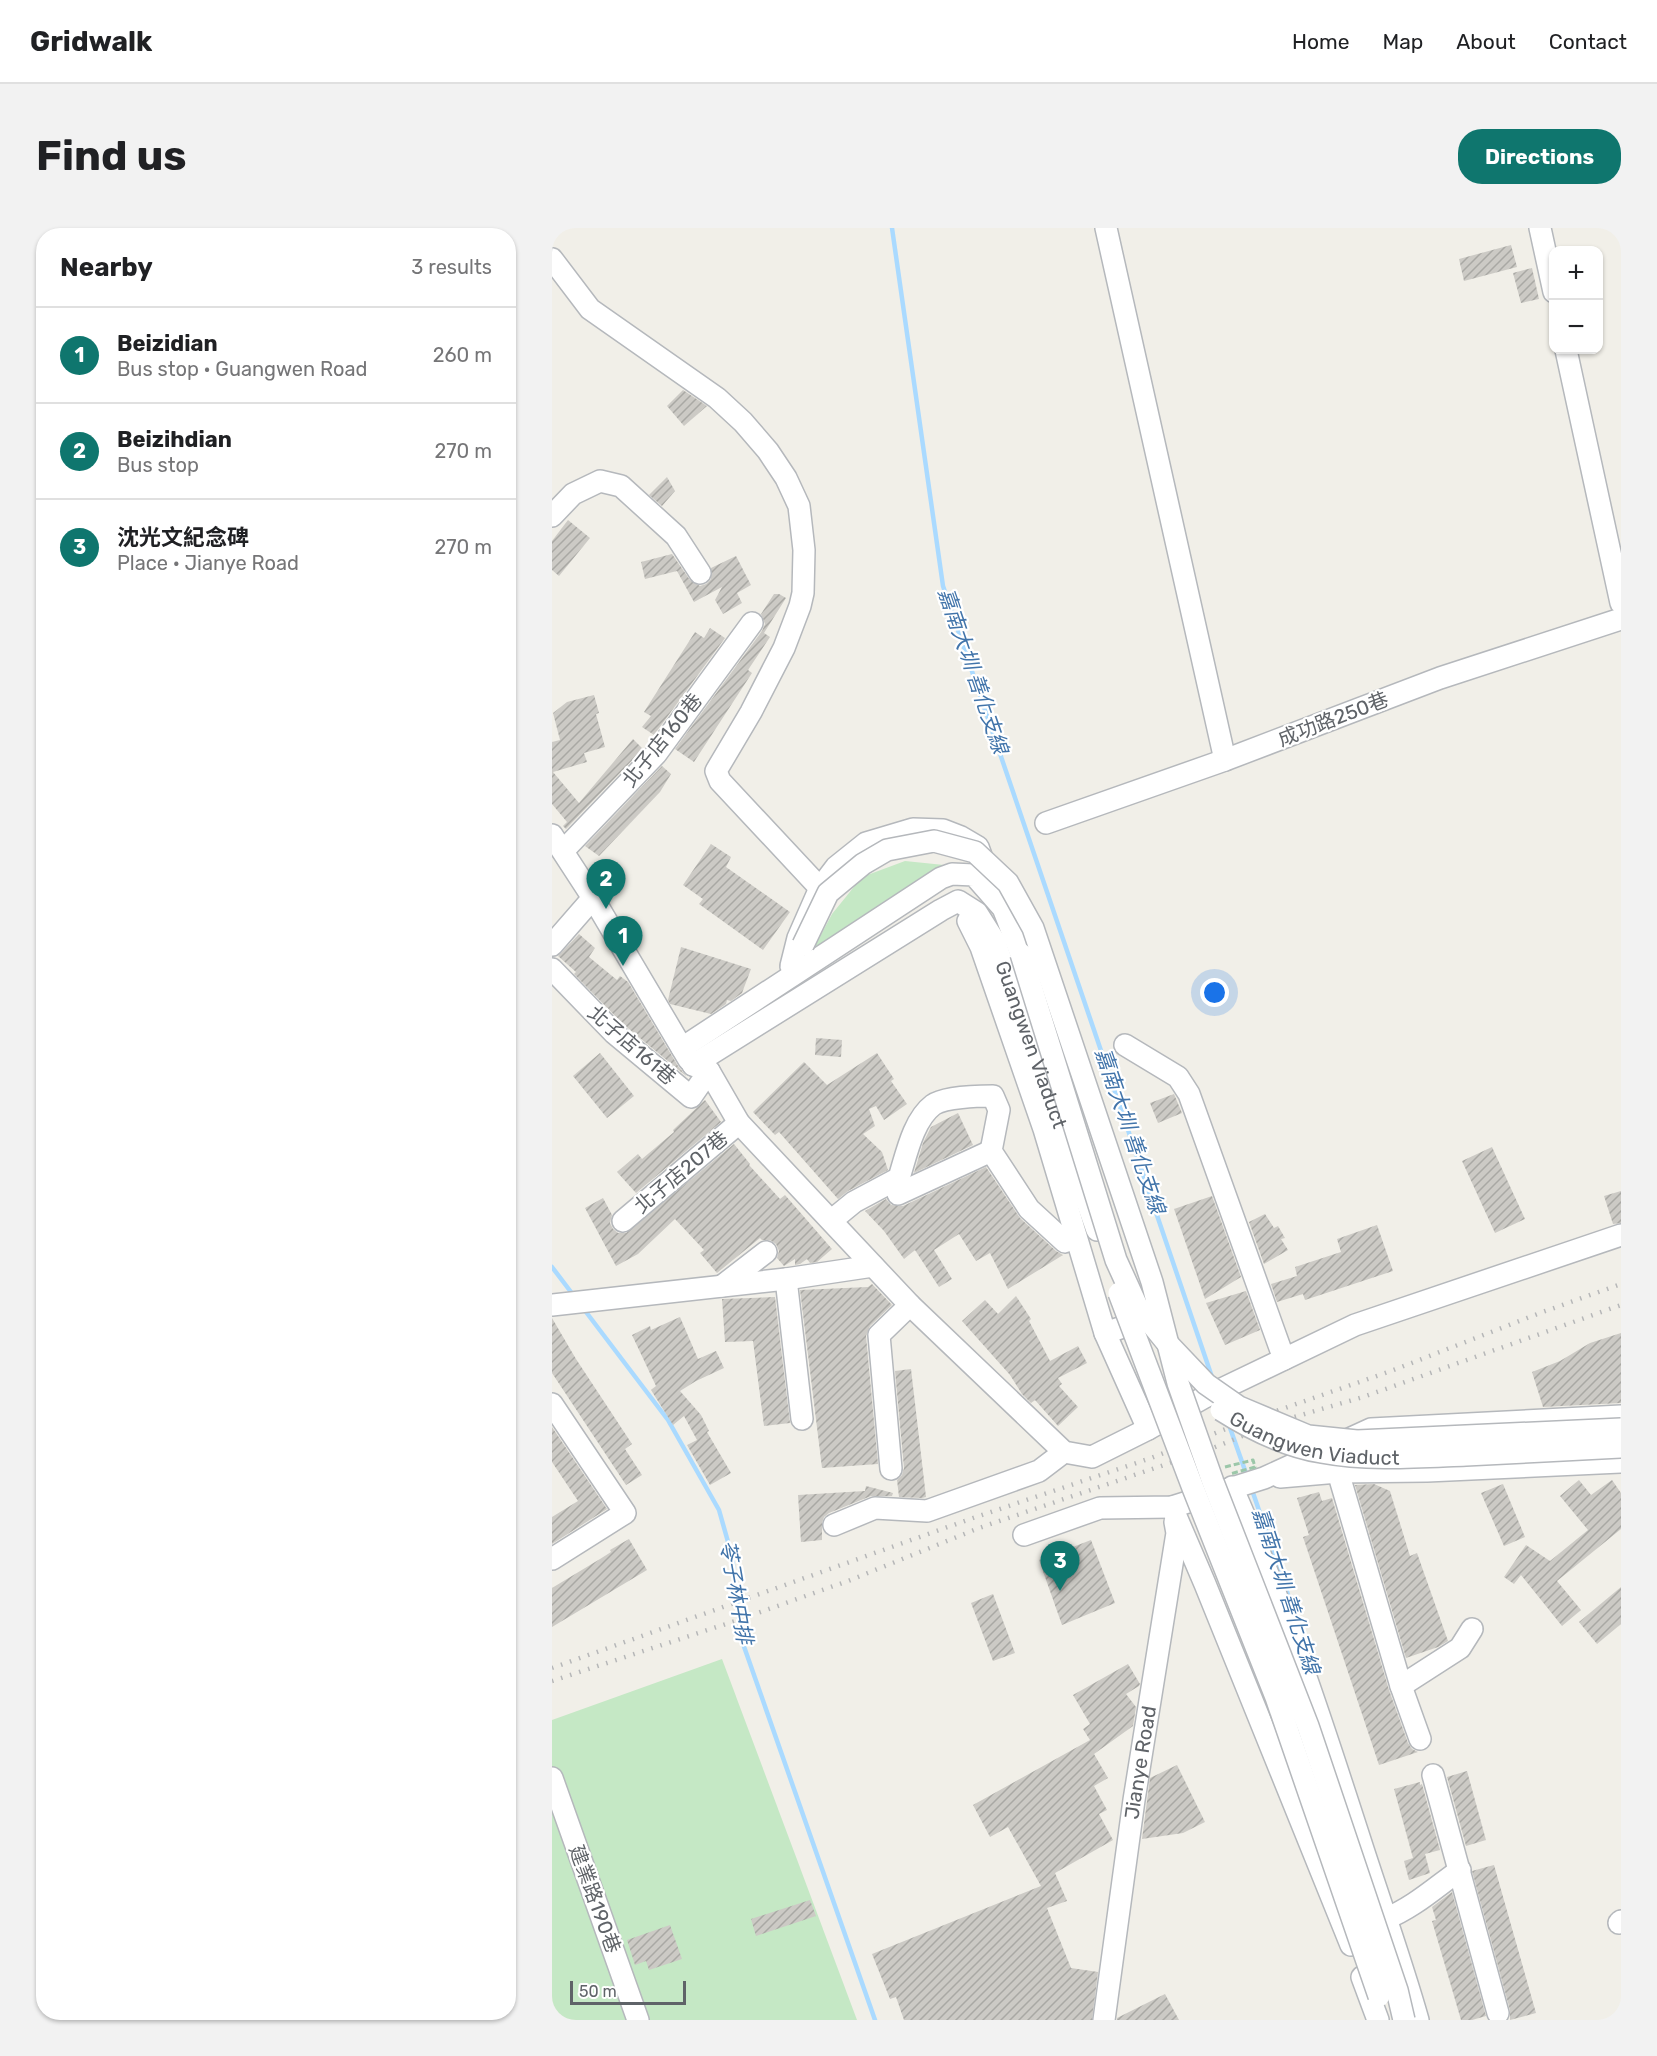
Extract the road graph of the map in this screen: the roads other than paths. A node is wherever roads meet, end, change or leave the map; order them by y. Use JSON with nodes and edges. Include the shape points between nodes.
{"nodes":[{"id":1,"x":1106,"y":228,"type":"edge"},
{"id":2,"x":1540,"y":228,"type":"edge"},
{"id":3,"x":552,"y":259,"type":"edge"},
{"id":4,"x":1549,"y":269,"type":"edge"},
{"id":5,"x":1567,"y":354,"type":"edge"},
{"id":6,"x":552,"y":516,"type":"edge"},
{"id":7,"x":700,"y":573,"type":"dead end"},
{"id":8,"x":1621,"y":603,"type":"edge"},
{"id":9,"x":1621,"y":619,"type":"edge"},
{"id":10,"x":752,"y":623,"type":"dead end"},
{"id":11,"x":1225,"y":760,"type":"junction"},
{"id":12,"x":1046,"y":823,"type":"dead end"},
{"id":13,"x":558,"y":843,"type":"edge"},
{"id":14,"x":978,"y":847,"type":"junction"},
{"id":15,"x":820,"y":888,"type":"junction"},
{"id":16,"x":593,"y":898,"type":"junction"},
{"id":17,"x":958,"y":901,"type":"junction"},
{"id":18,"x":1003,"y":908,"type":"junction"},
{"id":19,"x":552,"y":945,"type":"edge"},
{"id":20,"x":791,"y":966,"type":"junction"},
{"id":21,"x":552,"y":969,"type":"edge"},
{"id":22,"x":781,"y":985,"type":"junction"},
{"id":23,"x":1125,"y":1045,"type":"dead end"},
{"id":24,"x":694,"y":1062,"type":"junction"},
{"id":25,"x":738,"y":1123,"type":"junction"},
{"id":26,"x":991,"y":1151,"type":"junction"},
{"id":27,"x":899,"y":1178,"type":"junction"},
{"id":28,"x":832,"y":1220,"type":"junction"},
{"id":29,"x":623,"y":1221,"type":"dead end"},
{"id":30,"x":1621,"y":1235,"type":"edge"},
{"id":31,"x":1065,"y":1242,"type":"dead end"},
{"id":32,"x":766,"y":1252,"type":"dead end"},
{"id":33,"x":873,"y":1266,"type":"junction"},
{"id":34,"x":786,"y":1279,"type":"junction"},
{"id":35,"x":722,"y":1286,"type":"junction"},
{"id":36,"x":1117,"y":1287,"type":"junction"},
{"id":37,"x":560,"y":1304,"type":"edge"},
{"id":38,"x":910,"y":1305,"type":"junction"},
{"id":39,"x":1105,"y":1333,"type":"junction"},
{"id":40,"x":1284,"y":1359,"type":"junction"},
{"id":41,"x":552,"y":1404,"type":"edge"},
{"id":42,"x":1621,"y":1416,"type":"edge"},
{"id":43,"x":801,"y":1419,"type":"dead end"},
{"id":44,"x":1148,"y":1429,"type":"junction"},
{"id":45,"x":1621,"y":1429,"type":"edge"},
{"id":46,"x":1621,"y":1447,"type":"edge"},
{"id":47,"x":1328,"y":1449,"type":"junction"},
{"id":48,"x":1064,"y":1452,"type":"junction"},
{"id":49,"x":1621,"y":1462,"type":"edge"},
{"id":50,"x":891,"y":1469,"type":"dead end"},
{"id":51,"x":1338,"y":1472,"type":"junction"},
{"id":52,"x":1264,"y":1478,"type":"junction"},
{"id":53,"x":1232,"y":1487,"type":"junction"},
{"id":54,"x":1172,"y":1507,"type":"junction"},
{"id":55,"x":834,"y":1525,"type":"dead end"},
{"id":56,"x":1024,"y":1535,"type":"dead end"},
{"id":57,"x":1262,"y":1554,"type":"junction"},
{"id":58,"x":552,"y":1559,"type":"edge"},
{"id":59,"x":1205,"y":1584,"type":"junction"},
{"id":60,"x":1472,"y":1629,"type":"dead end"},
{"id":61,"x":1401,"y":1686,"type":"junction"},
{"id":62,"x":1420,"y":1739,"type":"dead end"},
{"id":63,"x":1433,"y":1776,"type":"dead end"},
{"id":64,"x":552,"y":1778,"type":"edge"},
{"id":65,"x":1460,"y":1869,"type":"junction"},
{"id":66,"x":1391,"y":1917,"type":"junction"},
{"id":67,"x":1498,"y":2013,"type":"dead end"},
{"id":68,"x":638,"y":2020,"type":"edge"},
{"id":69,"x":1104,"y":2020,"type":"edge"},
{"id":70,"x":1378,"y":2020,"type":"edge"},
{"id":71,"x":1386,"y":2020,"type":"edge"},
{"id":72,"x":1404,"y":2020,"type":"edge"},
{"id":73,"x":1418,"y":2020,"type":"edge"}],
"edges":[{"from":1,"to":11,"type":"street"},
{"from":2,"to":4,"type":"street"},
{"from":3,"to":15,"type":"street","via":[[590,309],[717,398],[743,422],[786,478],[799,506],[804,550],[800,606],[784,648],[716,771],[720,781]]},
{"from":5,"to":8,"type":"street"},
{"from":6,"to":7,"type":"street","via":[[573,494],[600,481],[621,486],[676,537]]},
{"from":9,"to":11,"type":"street","name":"成功路250巷","via":[[1440,678]]},
{"from":10,"to":13,"type":"street","name":"北子店160巷","via":[[656,754]]},
{"from":11,"to":12,"type":"street","name":"成功路250巷"},
{"from":13,"to":16,"type":"street"},
{"from":14,"to":15,"type":"street","via":[[943,830],[913,829],[866,843],[836,867]]},
{"from":14,"to":18,"type":"street","name":"Guangwen Viaduct"},
{"from":14,"to":39,"type":"street","via":[[1010,876],[1035,915],[1167,1303],[1165,1314]]},
{"from":15,"to":20,"type":"street","via":[[798,938]]},
{"from":16,"to":19,"type":"street"},
{"from":16,"to":24,"type":"street"},
{"from":17,"to":24,"type":"street"},
{"from":17,"to":36,"type":"street","name":"Guangwen Viaduct","via":[[977,914],[994,940]]},
{"from":17,"to":39,"type":"street","via":[[981,947],[1044,1129]]},
{"from":18,"to":22,"type":"street","via":[[974,875],[952,874]]},
{"from":18,"to":45,"type":"street","name":"Guangwen Viaduct","bridge":true,"via":[[1021,954],[1116,1260],[1137,1306],[1206,1384],[1239,1407],[1308,1436],[1347,1440]]},
{"from":20,"to":22,"type":"street"},
{"from":20,"to":72,"type":"street","bridge":true,"via":[[828,893],[887,850],[934,841],[975,852],[1008,883],[1033,928],[1149,1270],[1178,1383],[1308,1725]]},
{"from":21,"to":24,"type":"street","name":"北子店161巷","via":[[614,1033],[691,1097]]},
{"from":22,"to":24,"type":"street"},
{"from":23,"to":40,"type":"street","via":[[1178,1077],[1189,1094]]},
{"from":24,"to":25,"type":"street"},
{"from":25,"to":28,"type":"street"},
{"from":25,"to":29,"type":"street","name":"北子店207巷"},
{"from":26,"to":27,"type":"street","via":[[898,1194]]},
{"from":26,"to":27,"type":"street","via":[[999,1110],[993,1095],[933,1105],[913,1130]]},
{"from":26,"to":31,"type":"street","via":[[1029,1209]]},
{"from":27,"to":28,"type":"street","via":[[854,1202]]},
{"from":28,"to":33,"type":"street"},
{"from":30,"to":40,"type":"street","via":[[1355,1325]]},
{"from":32,"to":35,"type":"street"},
{"from":33,"to":34,"type":"street"},
{"from":33,"to":38,"type":"street"},
{"from":34,"to":35,"type":"street"},
{"from":34,"to":43,"type":"street"},
{"from":35,"to":37,"type":"street"},
{"from":36,"to":46,"type":"street","name":"Guangwen Viaduct","bridge":true,"via":[[1128,1311],[1152,1344],[1210,1403],[1277,1440],[1319,1452],[1370,1458]]},
{"from":36,"to":71,"type":"street","bridge":true,"via":[[1276,1697]]},
{"from":38,"to":48,"type":"street"},
{"from":38,"to":50,"type":"street","via":[[879,1335]]},
{"from":39,"to":44,"type":"street"},
{"from":40,"to":44,"type":"street"},
{"from":41,"to":58,"type":"street","via":[[625,1513]]},
{"from":42,"to":47,"type":"street","via":[[1371,1429]]},
{"from":44,"to":48,"type":"street","via":[[1092,1456]]},
{"from":47,"to":51,"type":"street"},
{"from":47,"to":52,"type":"street"},
{"from":48,"to":55,"type":"street","via":[[1039,1471],[927,1511],[874,1508]]},
{"from":49,"to":51,"type":"street"},
{"from":51,"to":52,"type":"street"},
{"from":51,"to":61,"type":"street"},
{"from":52,"to":53,"type":"street"},
{"from":53,"to":54,"type":"street"},
{"from":53,"to":57,"type":"street"},
{"from":54,"to":56,"type":"street","via":[[1100,1508]]},
{"from":54,"to":59,"type":"street"},
{"from":54,"to":69,"type":"street","name":"Jianye Road","via":[[1177,1533]]},
{"from":57,"to":59,"type":"street"},
{"from":57,"to":66,"type":"street"},
{"from":59,"to":70,"type":"street","via":[[1344,1924]]},
{"from":60,"to":61,"type":"street","via":[[1460,1648]]},
{"from":61,"to":62,"type":"street"},
{"from":63,"to":65,"type":"street"},
{"from":64,"to":68,"type":"street","name":"建業路190巷"},
{"from":65,"to":66,"type":"street"},
{"from":65,"to":67,"type":"street"},
{"from":66,"to":73,"type":"street"}]}
